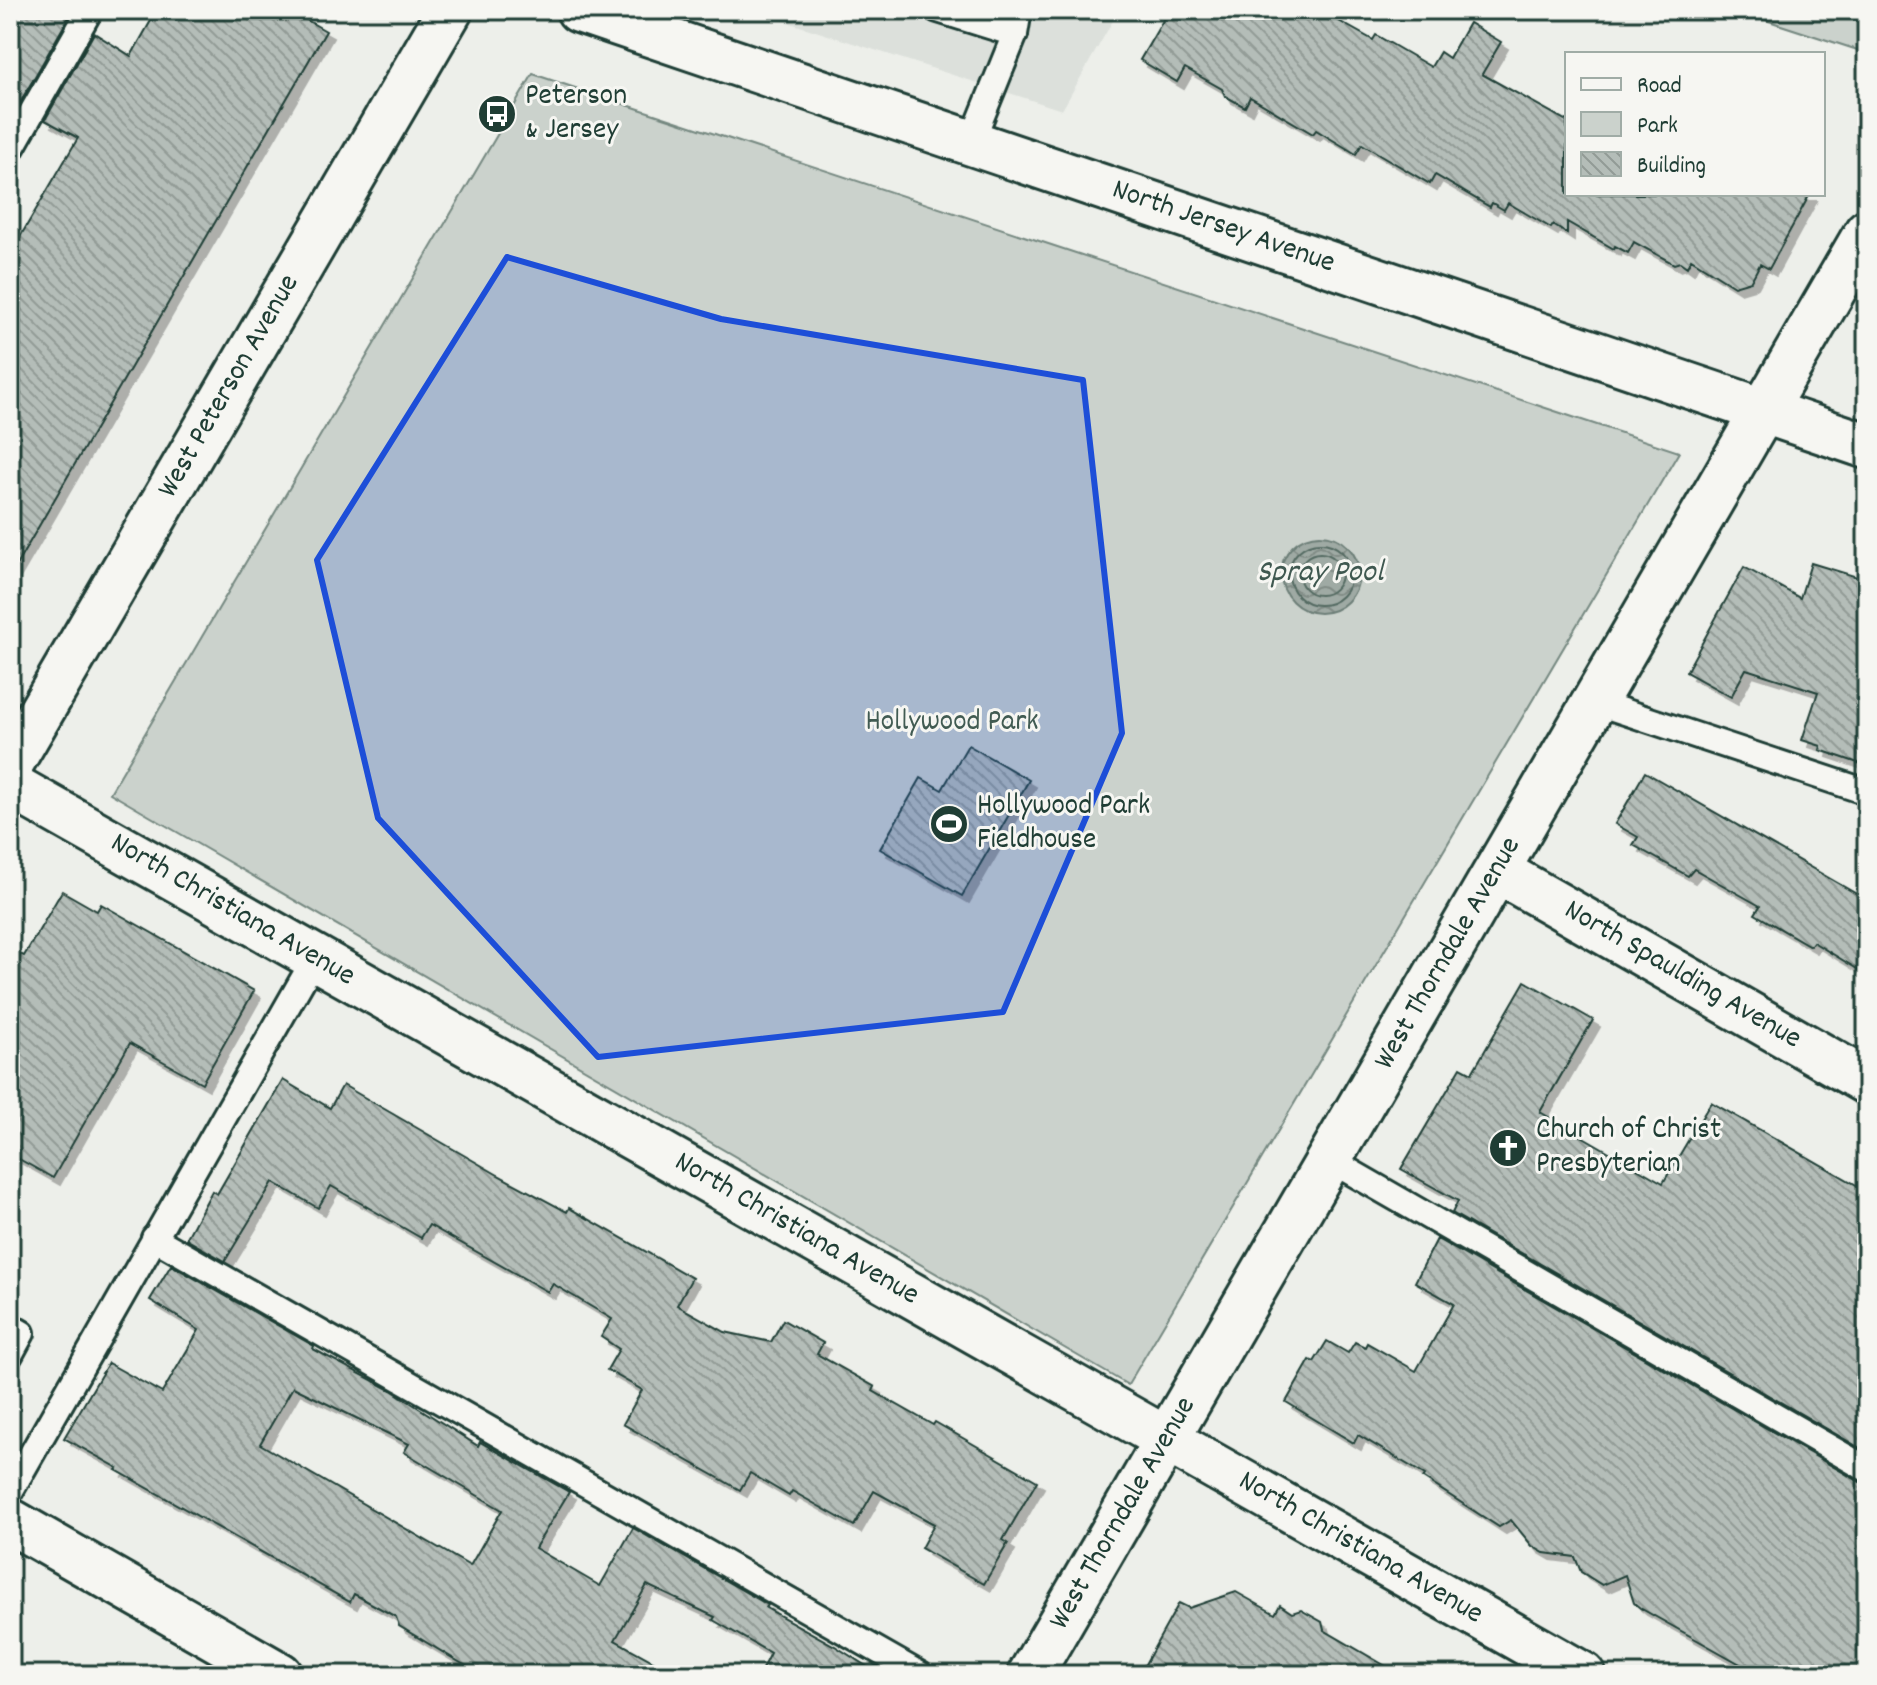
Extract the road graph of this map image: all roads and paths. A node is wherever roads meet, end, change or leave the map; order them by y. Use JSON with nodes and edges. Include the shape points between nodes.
{"nodes":[{"id":1,"x":90,"y":10,"type":"edge"},
{"id":2,"x":450,"y":10,"type":"edge"},
{"id":3,"x":579,"y":10,"type":"edge"},
{"id":4,"x":938,"y":10,"type":"edge"},
{"id":5,"x":1035,"y":10,"type":"edge"},
{"id":6,"x":1017,"y":22,"type":"edge"},
{"id":7,"x":971,"y":143,"type":"junction"},
{"id":8,"x":10,"y":151,"type":"edge"},
{"id":9,"x":1867,"y":232,"type":"edge"},
{"id":10,"x":1764,"y":411,"type":"junction"},
{"id":11,"x":1867,"y":446,"type":"edge"},
{"id":12,"x":1595,"y":702,"type":"junction"},
{"id":13,"x":10,"y":765,"type":"edge"},
{"id":14,"x":10,"y":785,"type":"edge"},
{"id":15,"x":1867,"y":792,"type":"edge"},
{"id":16,"x":1498,"y":871,"type":"junction"},
{"id":17,"x":315,"y":958,"type":"junction"},
{"id":18,"x":1867,"y":1082,"type":"edge"},
{"id":19,"x":1330,"y":1160,"type":"junction"},
{"id":20,"x":154,"y":1238,"type":"junction"},
{"id":21,"x":10,"y":1326,"type":"edge"},
{"id":22,"x":10,"y":1355,"type":"edge"},
{"id":23,"x":1167,"y":1440,"type":"junction"},
{"id":24,"x":1867,"y":1469,"type":"edge"},
{"id":25,"x":10,"y":1492,"type":"edge"},
{"id":26,"x":10,"y":1521,"type":"edge"},
{"id":27,"x":280,"y":1675,"type":"edge"},
{"id":28,"x":921,"y":1675,"type":"edge"},
{"id":29,"x":1030,"y":1675,"type":"edge"},
{"id":30,"x":1583,"y":1675,"type":"edge"}],
"edges":[{"from":1,"to":8,"type":"lane"},
{"from":2,"to":13,"type":"street","name":"West Peterson Avenue"},
{"from":3,"to":7,"type":"street","name":"North Jersey Avenue"},
{"from":4,"to":6,"type":"lane"},
{"from":5,"to":6,"type":"lane"},
{"from":6,"to":7,"type":"lane"},
{"from":7,"to":10,"type":"street","name":"North Jersey Avenue"},
{"from":9,"to":10,"type":"street","name":"West Thorndale Avenue"},
{"from":10,"to":11,"type":"street","name":"North Jersey Avenue"},
{"from":10,"to":12,"type":"street","name":"West Thorndale Avenue"},
{"from":12,"to":15,"type":"lane"},
{"from":12,"to":16,"type":"street","name":"West Thorndale Avenue"},
{"from":14,"to":17,"type":"street","name":"North Christiana Avenue"},
{"from":16,"to":18,"type":"street","name":"North Spaulding Avenue"},
{"from":16,"to":19,"type":"street","name":"West Thorndale Avenue"},
{"from":17,"to":20,"type":"lane"},
{"from":17,"to":23,"type":"street","name":"North Christiana Avenue"},
{"from":19,"to":23,"type":"street","name":"West Thorndale Avenue"},
{"from":19,"to":24,"type":"lane"},
{"from":20,"to":25,"type":"lane"},
{"from":20,"to":28,"type":"lane"},
{"from":21,"to":22,"type":"lane","via":[[22,1333]]},
{"from":23,"to":29,"type":"street","name":"West Thorndale Avenue"},
{"from":23,"to":30,"type":"street","name":"North Christiana Avenue"},
{"from":26,"to":27,"type":"street"}]}
